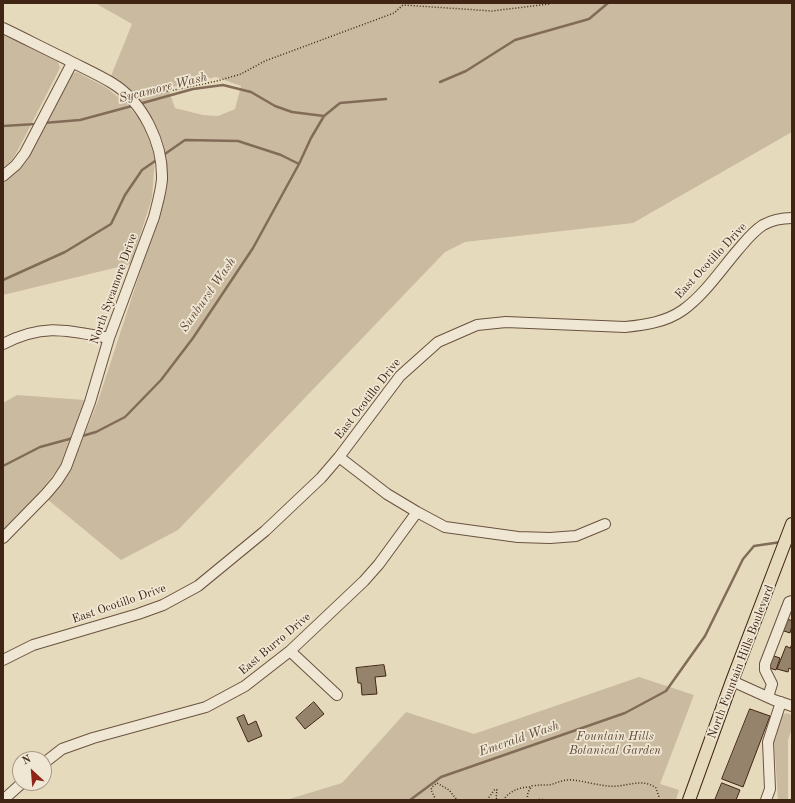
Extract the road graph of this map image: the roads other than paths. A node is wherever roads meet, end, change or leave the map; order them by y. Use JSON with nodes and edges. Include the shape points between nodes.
{"nodes":[{"id":1,"x":3,"y":28,"type":"edge"},
{"id":2,"x":72,"y":63,"type":"junction"},
{"id":3,"x":3,"y":176,"type":"edge"},
{"id":4,"x":792,"y":218,"type":"edge"},
{"id":5,"x":109,"y":338,"type":"junction"},
{"id":6,"x":3,"y":344,"type":"edge"},
{"id":7,"x":338,"y":457,"type":"junction"},
{"id":8,"x":417,"y":512,"type":"junction"},
{"id":9,"x":605,"y":524,"type":"dead end"},
{"id":10,"x":792,"y":524,"type":"edge"},
{"id":11,"x":3,"y":538,"type":"edge"},
{"id":12,"x":792,"y":601,"type":"edge"},
{"id":13,"x":290,"y":651,"type":"junction"},
{"id":14,"x":3,"y":660,"type":"edge"},
{"id":15,"x":732,"y":681,"type":"junction"},
{"id":16,"x":337,"y":695,"type":"dead end"},
{"id":17,"x":768,"y":697,"type":"junction"},
{"id":18,"x":781,"y":702,"type":"junction"},
{"id":19,"x":792,"y":706,"type":"edge"},
{"id":20,"x":52,"y":757,"type":"edge"},
{"id":21,"x":13,"y":791,"type":"edge"},
{"id":22,"x":3,"y":800,"type":"edge"},
{"id":23,"x":689,"y":800,"type":"edge"},
{"id":24,"x":766,"y":800,"type":"edge"}],
"edges":[{"from":1,"to":2,"type":"street","name":"North Sycamore Drive"},
{"from":2,"to":3,"type":"street","via":[[25,153]]},
{"from":2,"to":5,"type":"street","name":"North Sycamore Drive","via":[[112,84],[138,107],[152,131],[160,157],[162,179],[154,218]]},
{"from":4,"to":7,"type":"street","name":"East Ocotillo Drive","via":[[781,218],[763,225],[749,236],[698,297],[664,320],[625,327],[506,322],[477,326],[438,342],[400,376]]},
{"from":5,"to":6,"type":"street","via":[[53,329],[28,334]]},
{"from":5,"to":11,"type":"street","name":"North Sycamore Drive","via":[[90,402],[66,467],[46,494]]},
{"from":7,"to":8,"type":"street","via":[[387,494]]},
{"from":7,"to":14,"type":"street","name":"East Ocotillo Drive","via":[[321,478],[265,531],[198,586],[163,605],[33,646]]},
{"from":8,"to":9,"type":"street","via":[[445,527],[518,537],[576,536]]},
{"from":8,"to":13,"type":"street","name":"East Burro Drive","via":[[364,581]]},
{"from":10,"to":15,"type":"main road","name":"North Fountain Hills Boulevard"},
{"from":12,"to":17,"type":"street","via":[[789,602],[765,664],[772,684]]},
{"from":13,"to":16,"type":"street"},
{"from":13,"to":20,"type":"street","name":"East Burro Drive","via":[[245,686],[206,707],[93,738],[62,750]]},
{"from":15,"to":17,"type":"street"},
{"from":15,"to":23,"type":"main road","name":"North Fountain Hills Boulevard"},
{"from":17,"to":18,"type":"street"},
{"from":18,"to":19,"type":"street"},
{"from":18,"to":24,"type":"street","via":[[768,742],[770,789]]},
{"from":21,"to":22,"type":"street"}]}
